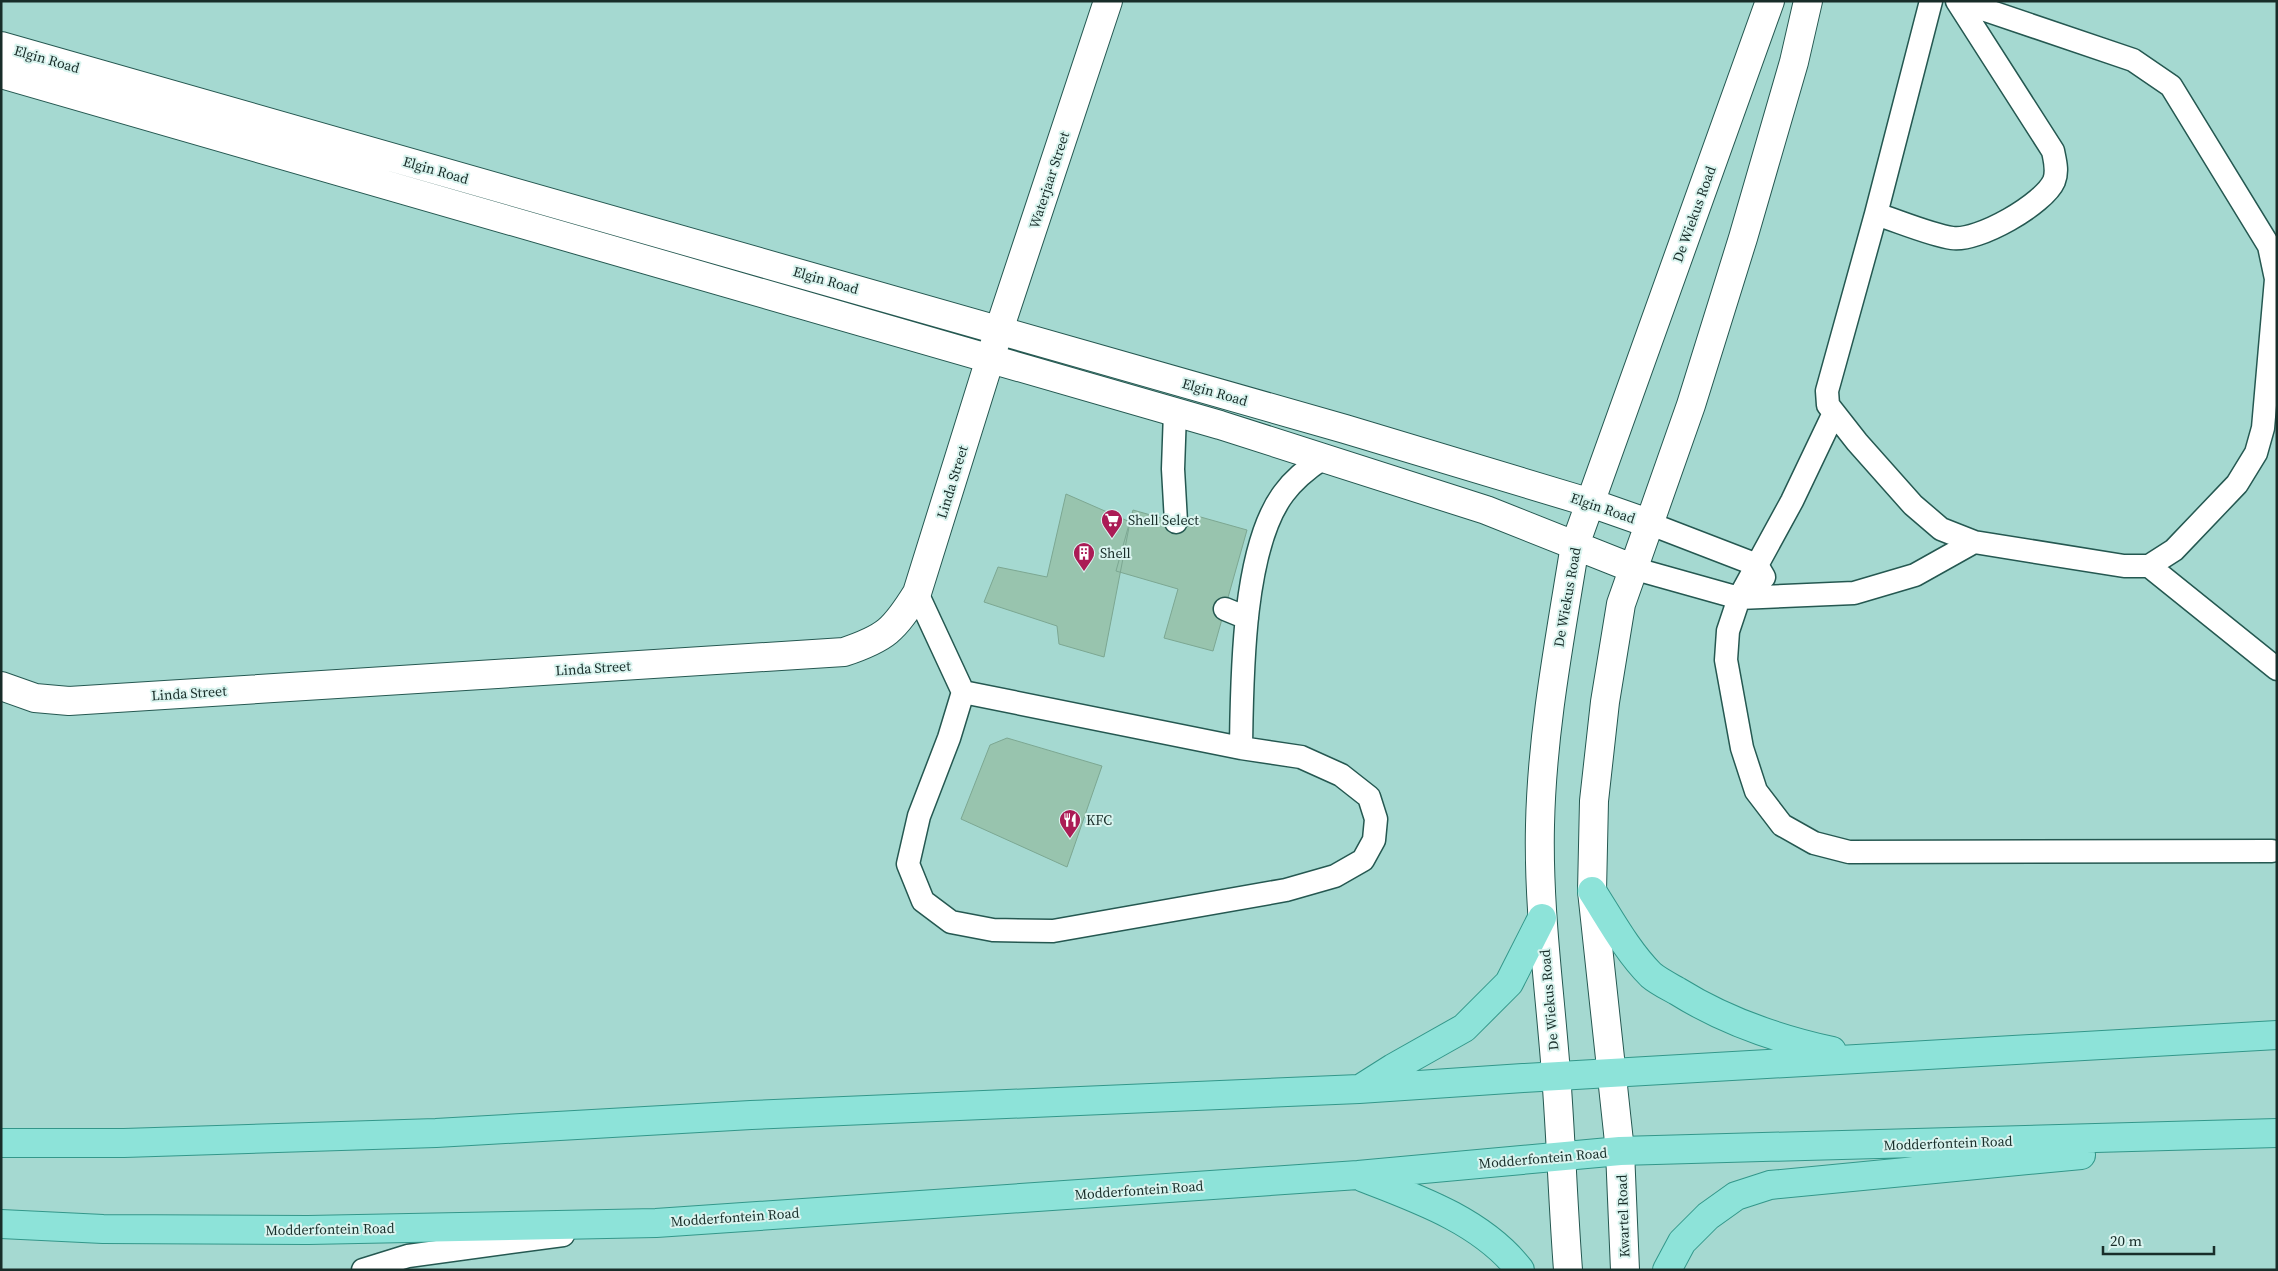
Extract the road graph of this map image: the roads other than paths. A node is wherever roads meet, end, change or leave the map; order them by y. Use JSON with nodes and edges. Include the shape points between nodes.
{"nodes":[{"id":1,"x":1108,"y":1,"type":"edge"},
{"id":2,"x":1770,"y":1,"type":"edge"},
{"id":3,"x":1808,"y":1,"type":"edge"},
{"id":4,"x":1931,"y":1,"type":"edge"},
{"id":5,"x":1958,"y":1,"type":"edge"},
{"id":6,"x":1,"y":46,"type":"edge"},
{"id":7,"x":1,"y":74,"type":"edge"},
{"id":8,"x":1876,"y":214,"type":"junction"},
{"id":9,"x":999,"y":330,"type":"junction"},
{"id":10,"x":990,"y":358,"type":"junction"},
{"id":11,"x":1175,"y":412,"type":"junction"},
{"id":12,"x":1834,"y":413,"type":"junction"},
{"id":13,"x":1323,"y":458,"type":"junction"},
{"id":14,"x":1591,"y":502,"type":"junction"},
{"id":15,"x":1176,"y":522,"type":"dead end"},
{"id":16,"x":1648,"y":523,"type":"junction"},
{"id":17,"x":1974,"y":542,"type":"junction"},
{"id":18,"x":1575,"y":545,"type":"junction"},
{"id":19,"x":1757,"y":565,"type":"junction"},
{"id":20,"x":2149,"y":566,"type":"junction"},
{"id":21,"x":1632,"y":568,"type":"junction"},
{"id":22,"x":917,"y":593,"type":"junction"},
{"id":23,"x":1739,"y":598,"type":"junction"},
{"id":24,"x":1776,"y":598,"type":"junction"},
{"id":25,"x":1225,"y":609,"type":"dead end"},
{"id":26,"x":1246,"y":618,"type":"junction"},
{"id":27,"x":2277,"y":669,"type":"edge"},
{"id":28,"x":1,"y":686,"type":"edge"},
{"id":29,"x":963,"y":692,"type":"junction"},
{"id":30,"x":1241,"y":748,"type":"junction"},
{"id":31,"x":2272,"y":851,"type":"dead end"},
{"id":32,"x":1592,"y":891,"type":"junction"},
{"id":33,"x":1542,"y":918,"type":"junction"},
{"id":34,"x":2277,"y":1035,"type":"edge"},
{"id":35,"x":1865,"y":1059,"type":"junction"},
{"id":36,"x":1612,"y":1073,"type":"junction"},
{"id":37,"x":1556,"y":1076,"type":"junction"},
{"id":38,"x":1359,"y":1089,"type":"junction"},
{"id":39,"x":2277,"y":1133,"type":"edge"},
{"id":40,"x":2277,"y":1137,"type":"edge"},
{"id":41,"x":1,"y":1143,"type":"edge"},
{"id":42,"x":1620,"y":1151,"type":"junction"},
{"id":43,"x":1560,"y":1157,"type":"junction"},
{"id":44,"x":1358,"y":1175,"type":"junction"},
{"id":45,"x":656,"y":1223,"type":"junction"},
{"id":46,"x":1,"y":1224,"type":"edge"},
{"id":47,"x":363,"y":1270,"type":"edge"},
{"id":48,"x":1520,"y":1270,"type":"edge"},
{"id":49,"x":1568,"y":1270,"type":"edge"},
{"id":50,"x":1625,"y":1270,"type":"edge"},
{"id":51,"x":1667,"y":1270,"type":"edge"}],
"edges":[{"from":1,"to":9,"type":"street","name":"Waterjaar Street"},
{"from":2,"to":14,"type":"street","name":"De Wiekus Road"},
{"from":3,"to":16,"type":"street","via":[[1794,62],[1743,238],[1691,405]]},
{"from":4,"to":8,"type":"lane"},
{"from":5,"to":8,"type":"lane","via":[[2053,151],[2055,180],[2045,196],[1984,233],[1969,238],[1952,238]]},
{"from":5,"to":20,"type":"lane","via":[[2133,60],[2171,86],[2269,246],[2276,279],[2263,428],[2256,453],[2237,484],[2174,550]]},
{"from":6,"to":9,"type":"street","name":"Elgin Road"},
{"from":7,"to":10,"type":"street","name":"Elgin Road"},
{"from":8,"to":12,"type":"lane","via":[[1827,391],[1828,405]]},
{"from":9,"to":10,"type":"street","name":"Waterjaar Street"},
{"from":9,"to":14,"type":"street","name":"Elgin Road"},
{"from":10,"to":11,"type":"street","name":"Elgin Road"},
{"from":10,"to":22,"type":"street","name":"Linda Street"},
{"from":11,"to":13,"type":"street","name":"Elgin Road"},
{"from":11,"to":15,"type":"lane","via":[[1173,469]]},
{"from":12,"to":17,"type":"lane","via":[[1912,505],[1941,529]]},
{"from":12,"to":19,"type":"lane"},
{"from":13,"to":18,"type":"street","name":"Elgin Road","via":[[1486,510]]},
{"from":13,"to":26,"type":"lane","via":[[1297,477],[1282,494],[1269,518]]},
{"from":14,"to":16,"type":"street","name":"Elgin Road"},
{"from":14,"to":18,"type":"street","name":"De Wiekus Road"},
{"from":16,"to":19,"type":"lane"},
{"from":16,"to":21,"type":"street"},
{"from":17,"to":20,"type":"lane","via":[[2124,566]]},
{"from":17,"to":24,"type":"lane","via":[[1915,575],[1854,593]]},
{"from":18,"to":21,"type":"street","name":"Elgin Road"},
{"from":18,"to":33,"type":"street","name":"De Wiekus Road","via":[[1546,725],[1540,826]]},
{"from":19,"to":23,"type":"lane"},
{"from":19,"to":24,"type":"lane"},
{"from":20,"to":27,"type":"lane"},
{"from":21,"to":23,"type":"lane"},
{"from":21,"to":32,"type":"street","via":[[1621,604],[1605,702],[1594,801]]},
{"from":22,"to":28,"type":"street","name":"Linda Street","via":[[898,624],[872,643],[844,652],[69,701],[36,698]]},
{"from":22,"to":29,"type":"lane"},
{"from":23,"to":24,"type":"lane"},
{"from":23,"to":31,"type":"lane","via":[[1728,631],[1726,660],[1742,748],[1756,791],[1782,826],[1814,843],[1849,852]]},
{"from":25,"to":26,"type":"lane"},
{"from":26,"to":30,"type":"lane"},
{"from":29,"to":30,"type":"lane"},
{"from":29,"to":30,"type":"lane","via":[[919,816],[908,864],[923,901],[951,922],[993,930],[1053,931],[1286,890],[1335,876],[1363,860],[1374,840],[1376,819],[1369,797],[1341,775],[1301,757]]},
{"from":32,"to":35,"type":"main road","via":[[1621,937],[1652,976],[1701,1006],[1737,1023],[1796,1043]]},
{"from":32,"to":36,"type":"street"},
{"from":33,"to":37,"type":"street","name":"De Wiekus Road"},
{"from":33,"to":38,"type":"main road","via":[[1509,982],[1464,1028]]},
{"from":34,"to":35,"type":"main road"},
{"from":35,"to":36,"type":"main road"},
{"from":36,"to":37,"type":"main road"},
{"from":36,"to":42,"type":"street","name":"Kwartel Road"},
{"from":37,"to":38,"type":"main road"},
{"from":37,"to":43,"type":"street"},
{"from":38,"to":41,"type":"main road","via":[[751,1115],[436,1133],[124,1143]]},
{"from":39,"to":42,"type":"main road","name":"Modderfontein Road"},
{"from":40,"to":51,"type":"main road","via":[[1770,1185],[1736,1196],[1708,1216],[1682,1242]]},
{"from":42,"to":43,"type":"main road","name":"Modderfontein Road"},
{"from":42,"to":50,"type":"street","name":"Kwartel Road"},
{"from":43,"to":44,"type":"main road","name":"Modderfontein Road"},
{"from":43,"to":49,"type":"street"},
{"from":44,"to":45,"type":"main road","name":"Modderfontein Road"},
{"from":44,"to":48,"type":"main road","via":[[1402,1192],[1484,1234]]},
{"from":45,"to":46,"type":"main road","name":"Modderfontein Road","via":[[308,1230],[103,1230]]},
{"from":45,"to":47,"type":"lane","via":[[408,1256]]}]}
